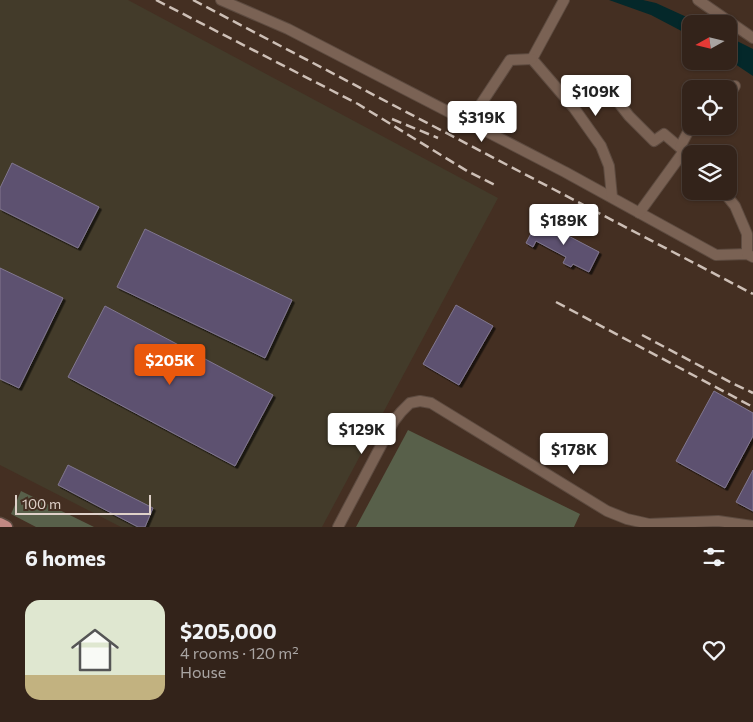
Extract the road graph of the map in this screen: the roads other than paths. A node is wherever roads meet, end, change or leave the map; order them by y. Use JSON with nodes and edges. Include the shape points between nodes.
{"nodes":[{"id":1,"x":221,"y":0,"type":"edge"},
{"id":2,"x":564,"y":0,"type":"edge"},
{"id":3,"x":698,"y":0,"type":"edge"},
{"id":4,"x":753,"y":38,"type":"edge"},
{"id":5,"x":532,"y":59,"type":"junction"},
{"id":6,"x":615,"y":98,"type":"dead end"},
{"id":7,"x":452,"y":114,"type":"junction"},
{"id":8,"x":682,"y":149,"type":"edge"},
{"id":9,"x":682,"y":156,"type":"edge"},
{"id":10,"x":612,"y":197,"type":"junction"},
{"id":11,"x":730,"y":200,"type":"edge"},
{"id":12,"x":639,"y":212,"type":"junction"},
{"id":13,"x":750,"y":255,"type":"edge"},
{"id":14,"x":0,"y":524,"type":"edge"},
{"id":15,"x":753,"y":526,"type":"edge"},
{"id":16,"x":6,"y":527,"type":"edge"},
{"id":17,"x":338,"y":527,"type":"edge"}],
"edges":[{"from":1,"to":7,"type":"street","via":[[288,29]]},
{"from":2,"to":5,"type":"street"},
{"from":3,"to":4,"type":"street"},
{"from":5,"to":7,"type":"street","via":[[510,60],[479,106]]},
{"from":5,"to":10,"type":"street","via":[[601,146],[609,166]]},
{"from":6,"to":8,"type":"street","via":[[654,141],[664,134]]},
{"from":7,"to":10,"type":"street"},
{"from":9,"to":12,"type":"street"},
{"from":10,"to":12,"type":"street"},
{"from":11,"to":13,"type":"street","via":[[747,234]]},
{"from":12,"to":13,"type":"street","via":[[716,255]]},
{"from":14,"to":16,"type":"main road"},
{"from":15,"to":17,"type":"street","via":[[718,521],[649,524],[617,515],[431,403],[420,401],[410,403],[394,422]]}]}
